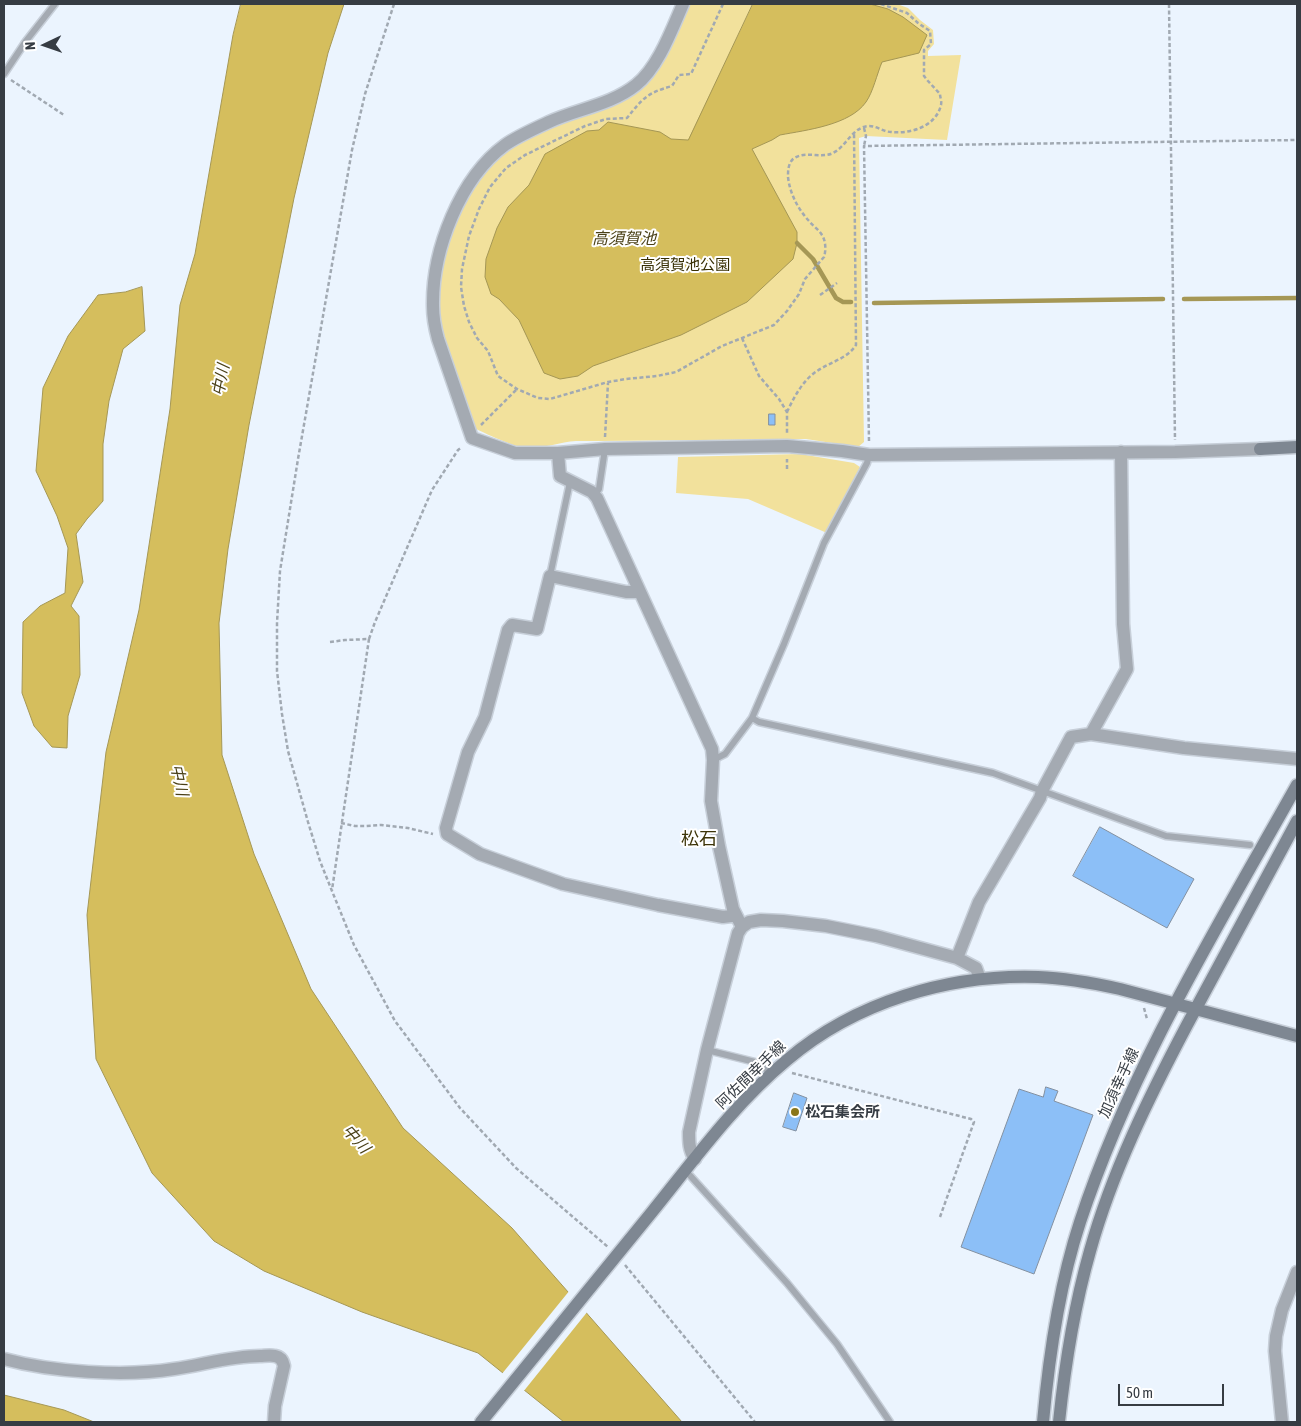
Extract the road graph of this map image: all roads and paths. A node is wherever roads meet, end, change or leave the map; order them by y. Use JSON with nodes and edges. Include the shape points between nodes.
{"nodes":[{"id":1,"x":54,"y":4,"type":"edge"},
{"id":2,"x":394,"y":4,"type":"edge"},
{"id":3,"x":683,"y":4,"type":"edge"},
{"id":4,"x":723,"y":4,"type":"edge"},
{"id":5,"x":881,"y":4,"type":"edge"},
{"id":6,"x":1169,"y":4,"type":"edge"},
{"id":7,"x":4,"y":74,"type":"edge"},
{"id":8,"x":64,"y":115,"type":"dead end"},
{"id":9,"x":864,"y":128,"type":"junction"},
{"id":10,"x":854,"y":132,"type":"junction"},
{"id":11,"x":1297,"y":140,"type":"edge"},
{"id":12,"x":1171,"y":141,"type":"junction"},
{"id":13,"x":864,"y":146,"type":"junction"},
{"id":14,"x":837,"y":283,"type":"dead end"},
{"id":15,"x":820,"y":295,"type":"dead end"},
{"id":16,"x":742,"y":338,"type":"junction"},
{"id":17,"x":608,"y":382,"type":"junction"},
{"id":18,"x":517,"y":389,"type":"junction"},
{"id":19,"x":787,"y":412,"type":"junction"},
{"id":20,"x":474,"y":433,"type":"junction"},
{"id":21,"x":787,"y":439,"type":"dead end"},
{"id":22,"x":1297,"y":447,"type":"edge"},
{"id":23,"x":605,"y":449,"type":"junction"},
{"id":24,"x":1260,"y":449,"type":"joint"},
{"id":25,"x":1121,"y":452,"type":"junction"},
{"id":26,"x":1175,"y":452,"type":"junction"},
{"id":27,"x":558,"y":453,"type":"junction"},
{"id":28,"x":787,"y":454,"type":"dead end"},
{"id":29,"x":869,"y":455,"type":"junction"},
{"id":30,"x":786,"y":470,"type":"dead end"},
{"id":31,"x":570,"y":482,"type":"junction"},
{"id":32,"x":594,"y":495,"type":"junction"},
{"id":33,"x":550,"y":576,"type":"junction"},
{"id":34,"x":639,"y":592,"type":"junction"},
{"id":35,"x":369,"y":639,"type":"junction"},
{"id":36,"x":330,"y":642,"type":"dead end"},
{"id":37,"x":752,"y":718,"type":"junction"},
{"id":38,"x":1091,"y":734,"type":"junction"},
{"id":39,"x":1297,"y":759,"type":"edge"},
{"id":40,"x":713,"y":760,"type":"junction"},
{"id":41,"x":1297,"y":785,"type":"edge"},
{"id":42,"x":1042,"y":791,"type":"junction"},
{"id":43,"x":1297,"y":821,"type":"edge"},
{"id":44,"x":341,"y":823,"type":"junction"},
{"id":45,"x":447,"y":834,"type":"junction"},
{"id":46,"x":1250,"y":845,"type":"dead end"},
{"id":47,"x":332,"y":891,"type":"junction"},
{"id":48,"x":734,"y":915,"type":"junction"},
{"id":49,"x":742,"y":927,"type":"junction"},
{"id":50,"x":957,"y":958,"type":"junction"},
{"id":51,"x":980,"y":979,"type":"junction"},
{"id":52,"x":1176,"y":1003,"type":"junction"},
{"id":53,"x":1140,"y":1004,"type":"dead end"},
{"id":54,"x":1196,"y":1008,"type":"junction"},
{"id":55,"x":1147,"y":1019,"type":"dead end"},
{"id":56,"x":1297,"y":1036,"type":"edge"},
{"id":57,"x":707,"y":1050,"type":"junction"},
{"id":58,"x":794,"y":1068,"type":"dead end"},
{"id":59,"x":780,"y":1071,"type":"junction"},
{"id":60,"x":695,"y":1159,"type":"junction"},
{"id":61,"x":686,"y":1170,"type":"junction"},
{"id":62,"x":940,"y":1217,"type":"dead end"},
{"id":63,"x":617,"y":1255,"type":"junction"},
{"id":64,"x":1297,"y":1272,"type":"edge"},
{"id":65,"x":4,"y":1359,"type":"edge"},
{"id":66,"x":274,"y":1422,"type":"edge"},
{"id":67,"x":481,"y":1422,"type":"edge"},
{"id":68,"x":754,"y":1422,"type":"edge"},
{"id":69,"x":890,"y":1422,"type":"edge"},
{"id":70,"x":1043,"y":1422,"type":"edge"},
{"id":71,"x":1059,"y":1422,"type":"edge"},
{"id":72,"x":1282,"y":1422,"type":"edge"}],
"edges":[{"from":1,"to":7,"type":"lane"},
{"from":2,"to":47,"type":"path","via":[[365,94],[352,150],[280,570],[277,652],[282,714],[288,751],[305,813]]},
{"from":3,"to":20,"type":"street","via":[[667,41],[637,84],[622,95],[551,121],[506,144],[480,169],[450,221],[435,276],[434,324]]},
{"from":4,"to":18,"type":"path","via":[[691,74],[679,75],[672,86],[639,102],[627,118],[606,119],[586,126],[525,155],[506,168],[490,187],[469,236],[461,287],[469,322],[477,338],[488,351],[498,376]]},
{"from":5,"to":9,"type":"path","via":[[907,13],[930,31],[931,44],[924,50],[924,76],[940,94],[941,105],[932,121],[923,127],[905,132]]},
{"from":6,"to":12,"type":"path"},
{"from":7,"to":8,"type":"path"},
{"from":9,"to":10,"type":"path"},
{"from":9,"to":13,"type":"path"},
{"from":10,"to":16,"type":"path","via":[[836,152],[829,155],[804,154],[792,160],[788,167],[792,196],[823,236],[826,246],[824,257],[774,325]]},
{"from":10,"to":19,"type":"path","via":[[856,345],[849,354],[816,371],[793,398]]},
{"from":11,"to":12,"type":"path"},
{"from":12,"to":13,"type":"path"},
{"from":12,"to":26,"type":"path"},
{"from":13,"to":29,"type":"path"},
{"from":14,"to":15,"type":"path"},
{"from":16,"to":17,"type":"path","via":[[676,372]]},
{"from":16,"to":19,"type":"path","via":[[759,376]]},
{"from":17,"to":18,"type":"path","via":[[550,400]]},
{"from":17,"to":23,"type":"path"},
{"from":18,"to":20,"type":"path"},
{"from":19,"to":21,"type":"path"},
{"from":20,"to":27,"type":"street","via":[[516,453]]},
{"from":20,"to":35,"type":"path","via":[[458,450],[432,490]]},
{"from":22,"to":24,"type":"main road"},
{"from":23,"to":27,"type":"street"},
{"from":23,"to":29,"type":"street","via":[[787,446]]},
{"from":23,"to":32,"type":"lane","via":[[599,489]]},
{"from":24,"to":26,"type":"street"},
{"from":25,"to":26,"type":"street"},
{"from":25,"to":29,"type":"street"},
{"from":25,"to":38,"type":"street","via":[[1123,624],[1127,669]]},
{"from":27,"to":31,"type":"street","via":[[560,476]]},
{"from":28,"to":30,"type":"path"},
{"from":29,"to":37,"type":"lane","via":[[824,543]]},
{"from":31,"to":32,"type":"street"},
{"from":31,"to":33,"type":"lane"},
{"from":32,"to":34,"type":"street","via":[[616,536]]},
{"from":33,"to":34,"type":"street"},
{"from":33,"to":45,"type":"street","via":[[537,629],[512,625],[508,630],[485,717],[468,752]]},
{"from":34,"to":40,"type":"street","via":[[712,749]]},
{"from":35,"to":36,"type":"path"},
{"from":35,"to":44,"type":"path"},
{"from":37,"to":40,"type":"lane","via":[[725,754]]},
{"from":37,"to":42,"type":"lane","via":[[993,773]]},
{"from":38,"to":39,"type":"street","via":[[1184,748]]},
{"from":38,"to":42,"type":"street","via":[[1071,737]]},
{"from":40,"to":48,"type":"street","via":[[711,801]]},
{"from":41,"to":52,"type":"main road","name":"加須幸手線"},
{"from":42,"to":46,"type":"lane","via":[[1166,836]]},
{"from":42,"to":50,"type":"street","via":[[979,902]]},
{"from":43,"to":54,"type":"main road"},
{"from":44,"to":45,"type":"path","via":[[354,826],[381,824]]},
{"from":44,"to":47,"type":"path"},
{"from":45,"to":48,"type":"street","via":[[480,854],[563,884],[658,905]]},
{"from":47,"to":63,"type":"path","via":[[354,945],[395,1021],[460,1108],[516,1168]]},
{"from":48,"to":49,"type":"street"},
{"from":49,"to":50,"type":"street","via":[[761,920],[826,926]]},
{"from":49,"to":57,"type":"street"},
{"from":50,"to":51,"type":"street","via":[[976,968]]},
{"from":51,"to":52,"type":"main road","name":"阿佐間幸手線","via":[[1024,977],[1067,980]]},
{"from":51,"to":59,"type":"main road","name":"阿佐間幸手線","via":[[918,991],[850,1019],[822,1034],[787,1060]]},
{"from":52,"to":54,"type":"main road","name":"阿佐間幸手線"},
{"from":52,"to":70,"type":"main road","name":"加須幸手線","via":[[1119,1120],[1080,1223],[1066,1274]]},
{"from":53,"to":55,"type":"path"},
{"from":54,"to":56,"type":"main road","name":"阿佐間幸手線"},
{"from":54,"to":71,"type":"main road","via":[[1157,1082],[1121,1162],[1098,1224],[1075,1310]]},
{"from":57,"to":59,"type":"lane"},
{"from":57,"to":60,"type":"street","via":[[689,1132]]},
{"from":58,"to":59,"type":"path"},
{"from":59,"to":60,"type":"main road","name":"阿佐間幸手線","via":[[751,1093]]},
{"from":59,"to":62,"type":"path","via":[[971,1119],[974,1122]]},
{"from":60,"to":61,"type":"main road","name":"阿佐間幸手線"},
{"from":61,"to":63,"type":"main road","name":"阿佐間幸手線"},
{"from":61,"to":69,"type":"lane","via":[[837,1344]]},
{"from":63,"to":67,"type":"main road","name":"阿佐間幸手線"},
{"from":63,"to":68,"type":"path"},
{"from":64,"to":72,"type":"street","via":[[1276,1336]]},
{"from":65,"to":66,"type":"street","via":[[62,1369],[139,1372],[248,1356],[275,1356],[283,1361],[284,1366]]}]}
